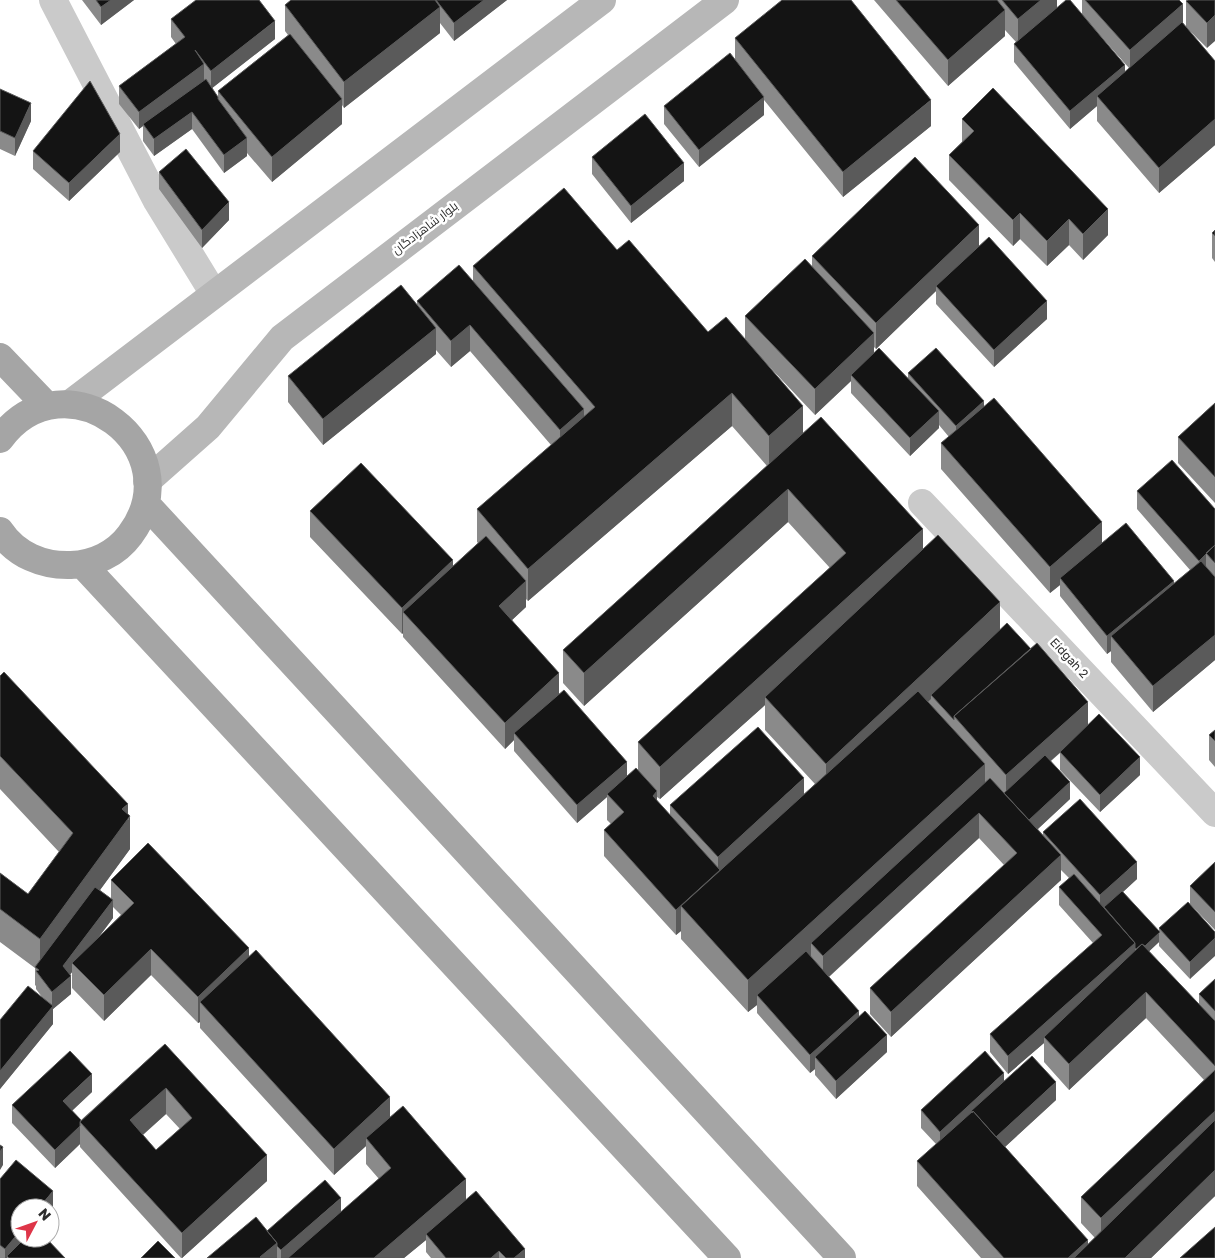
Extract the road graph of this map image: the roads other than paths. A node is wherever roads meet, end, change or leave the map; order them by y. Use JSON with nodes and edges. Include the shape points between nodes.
{"nodes":[{"id":1,"x":53,"y":0,"type":"edge"},
{"id":2,"x":602,"y":0,"type":"edge"},
{"id":3,"x":725,"y":0,"type":"edge"},
{"id":4,"x":214,"y":294,"type":"junction"},
{"id":5,"x":0,"y":357,"type":"edge"},
{"id":6,"x":59,"y":405,"type":"junction"},
{"id":7,"x":0,"y":439,"type":"edge"},
{"id":8,"x":147,"y":492,"type":"junction"},
{"id":9,"x":922,"y":503,"type":"dead end"},
{"id":10,"x":0,"y":530,"type":"edge"},
{"id":11,"x":83,"y":565,"type":"junction"},
{"id":12,"x":1215,"y":813,"type":"edge"},
{"id":13,"x":727,"y":1258,"type":"edge"},
{"id":14,"x":842,"y":1258,"type":"edge"}],
"edges":[{"from":1,"to":4,"type":"street","via":[[157,201]]},
{"from":2,"to":4,"type":"main road"},
{"from":3,"to":8,"type":"main road","name":"بلوار شاهزادگان","via":[[282,338],[208,427]]},
{"from":4,"to":6,"type":"main road"},
{"from":5,"to":6,"type":"main road"},
{"from":6,"to":7,"type":"main road","via":[[26,415]]},
{"from":6,"to":8,"type":"main road","via":[[94,409],[114,420],[132,437],[143,458]]},
{"from":8,"to":11,"type":"main road","via":[[137,525],[124,544],[105,557]]},
{"from":8,"to":14,"type":"main road"},
{"from":9,"to":12,"type":"street","name":"Eidgah 2"},
{"from":10,"to":11,"type":"main road","via":[[7,541],[29,558],[55,566]]},
{"from":11,"to":13,"type":"main road"}]}
